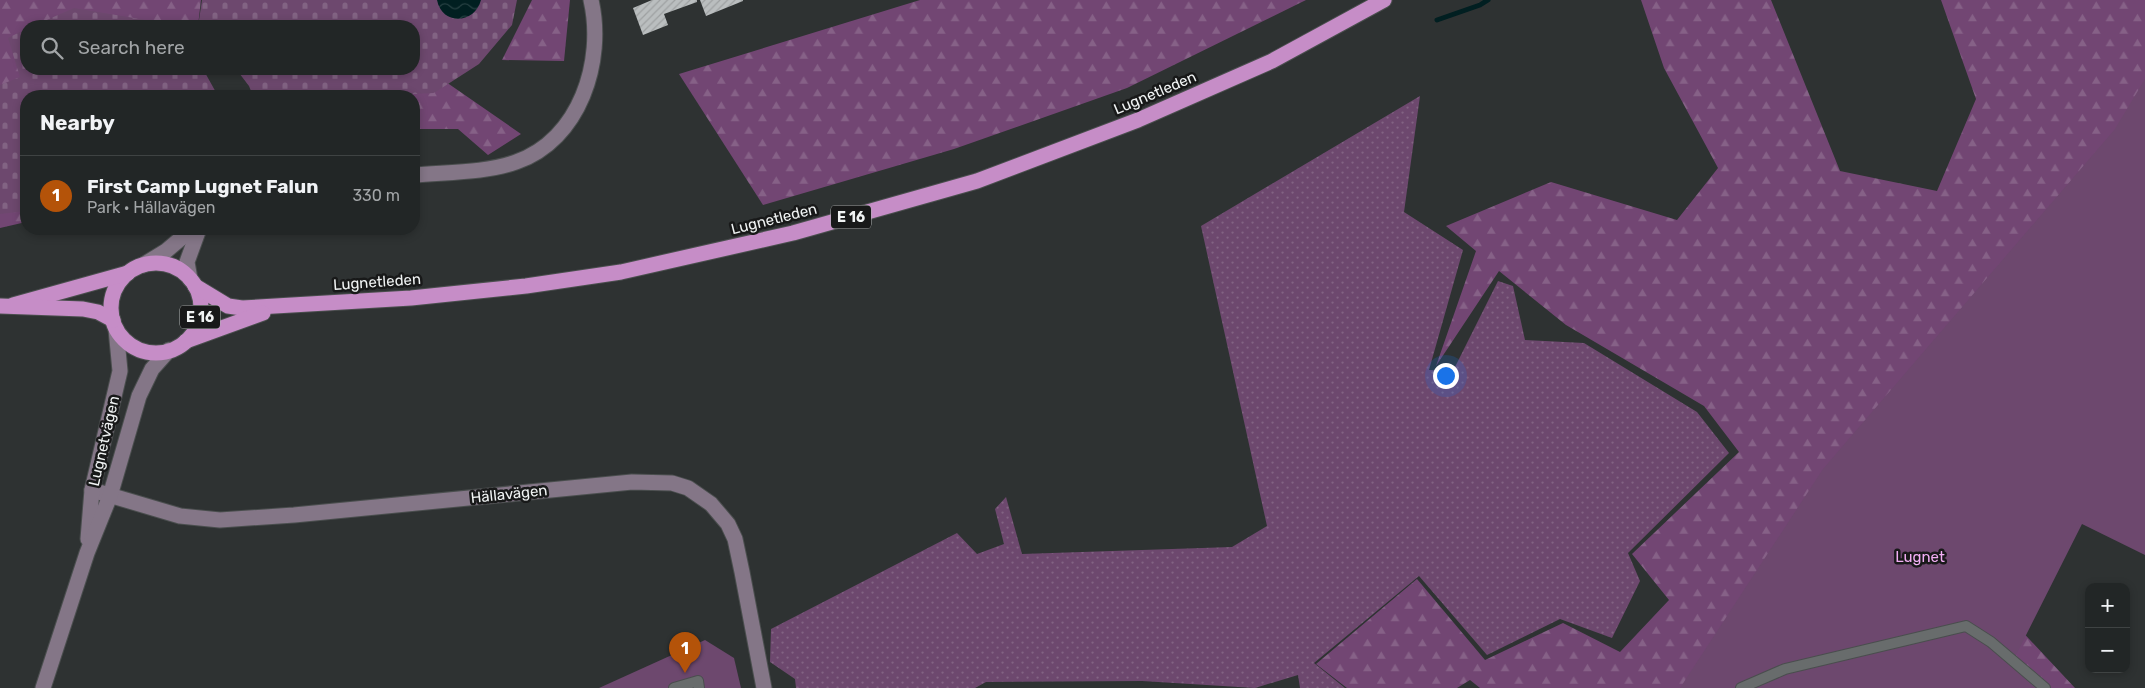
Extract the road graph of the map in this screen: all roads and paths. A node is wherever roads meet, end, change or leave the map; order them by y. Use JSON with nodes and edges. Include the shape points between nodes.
{"nodes":[{"id":1,"x":591,"y":0,"type":"edge"},
{"id":2,"x":1384,"y":0,"type":"edge"},
{"id":3,"x":420,"y":174,"type":"edge"},
{"id":4,"x":185,"y":235,"type":"edge"},
{"id":5,"x":197,"y":235,"type":"edge"},
{"id":6,"x":143,"y":265,"type":"junction"},
{"id":7,"x":128,"y":273,"type":"junction"},
{"id":8,"x":193,"y":283,"type":"junction"},
{"id":9,"x":6,"y":306,"type":"edge"},
{"id":10,"x":281,"y":307,"type":"junction"},
{"id":11,"x":115,"y":324,"type":"junction"},
{"id":12,"x":185,"y":342,"type":"junction"},
{"id":13,"x":169,"y":350,"type":"junction"},
{"id":14,"x":92,"y":490,"type":"junction"},
{"id":15,"x":110,"y":496,"type":"junction"},
{"id":16,"x":87,"y":553,"type":"junction"},
{"id":17,"x":43,"y":688,"type":"edge"},
{"id":18,"x":674,"y":688,"type":"edge"},
{"id":19,"x":699,"y":688,"type":"edge"},
{"id":20,"x":764,"y":688,"type":"edge"},
{"id":21,"x":1741,"y":688,"type":"edge"},
{"id":22,"x":2045,"y":688,"type":"edge"}],
"edges":[{"from":1,"to":3,"type":"street","via":[[595,30],[591,72],[579,104],[555,136],[528,156],[508,165]]},
{"from":2,"to":10,"type":"highway","name":"Lugnetleden","number":"E 16","via":[[1272,61],[1138,120],[977,181],[863,214],[753,243],[621,272],[411,298]]},
{"from":4,"to":6,"type":"street"},
{"from":5,"to":8,"type":"street","via":[[188,262]]},
{"from":6,"to":7,"type":"highway","number":"E 16"},
{"from":6,"to":8,"type":"highway","number":"E 16","via":[[160,263],[172,266]]},
{"from":7,"to":9,"type":"highway","number":"E 16"},
{"from":7,"to":11,"type":"highway","number":"E 16","via":[[116,287],[112,298]]},
{"from":8,"to":10,"type":"highway","name":"Lugnetleden","number":"E 16","via":[[228,306]]},
{"from":8,"to":12,"type":"highway","number":"E 16","via":[[201,303],[200,318]]},
{"from":9,"to":11,"type":"highway","number":"E 16","via":[[83,309],[98,312]]},
{"from":10,"to":12,"type":"highway","name":"Lugnetleden","number":"E 16"},
{"from":11,"to":13,"type":"highway","number":"E 16","via":[[122,336],[135,347],[152,352]]},
{"from":11,"to":14,"type":"street","name":"Lugnetvägen","via":[[120,370]]},
{"from":12,"to":13,"type":"highway","number":"E 16"},
{"from":13,"to":15,"type":"street","name":"Lugnetvägen","via":[[152,368],[139,396]]},
{"from":14,"to":15,"type":"street","name":"Hällavägen"},
{"from":14,"to":16,"type":"street","name":"Lugnetvägen"},
{"from":15,"to":16,"type":"street","name":"Lugnetvägen"},
{"from":15,"to":20,"type":"street","name":"Hällavägen","via":[[180,516],[220,520],[632,482],[672,483],[698,494],[721,514],[735,539]]},
{"from":16,"to":17,"type":"street","name":"Lugnetvägen"},
{"from":18,"to":19,"type":"lane","via":[[698,681]]},
{"from":21,"to":22,"type":"lane","via":[[1785,669],[1966,626],[1991,642]]}]}
